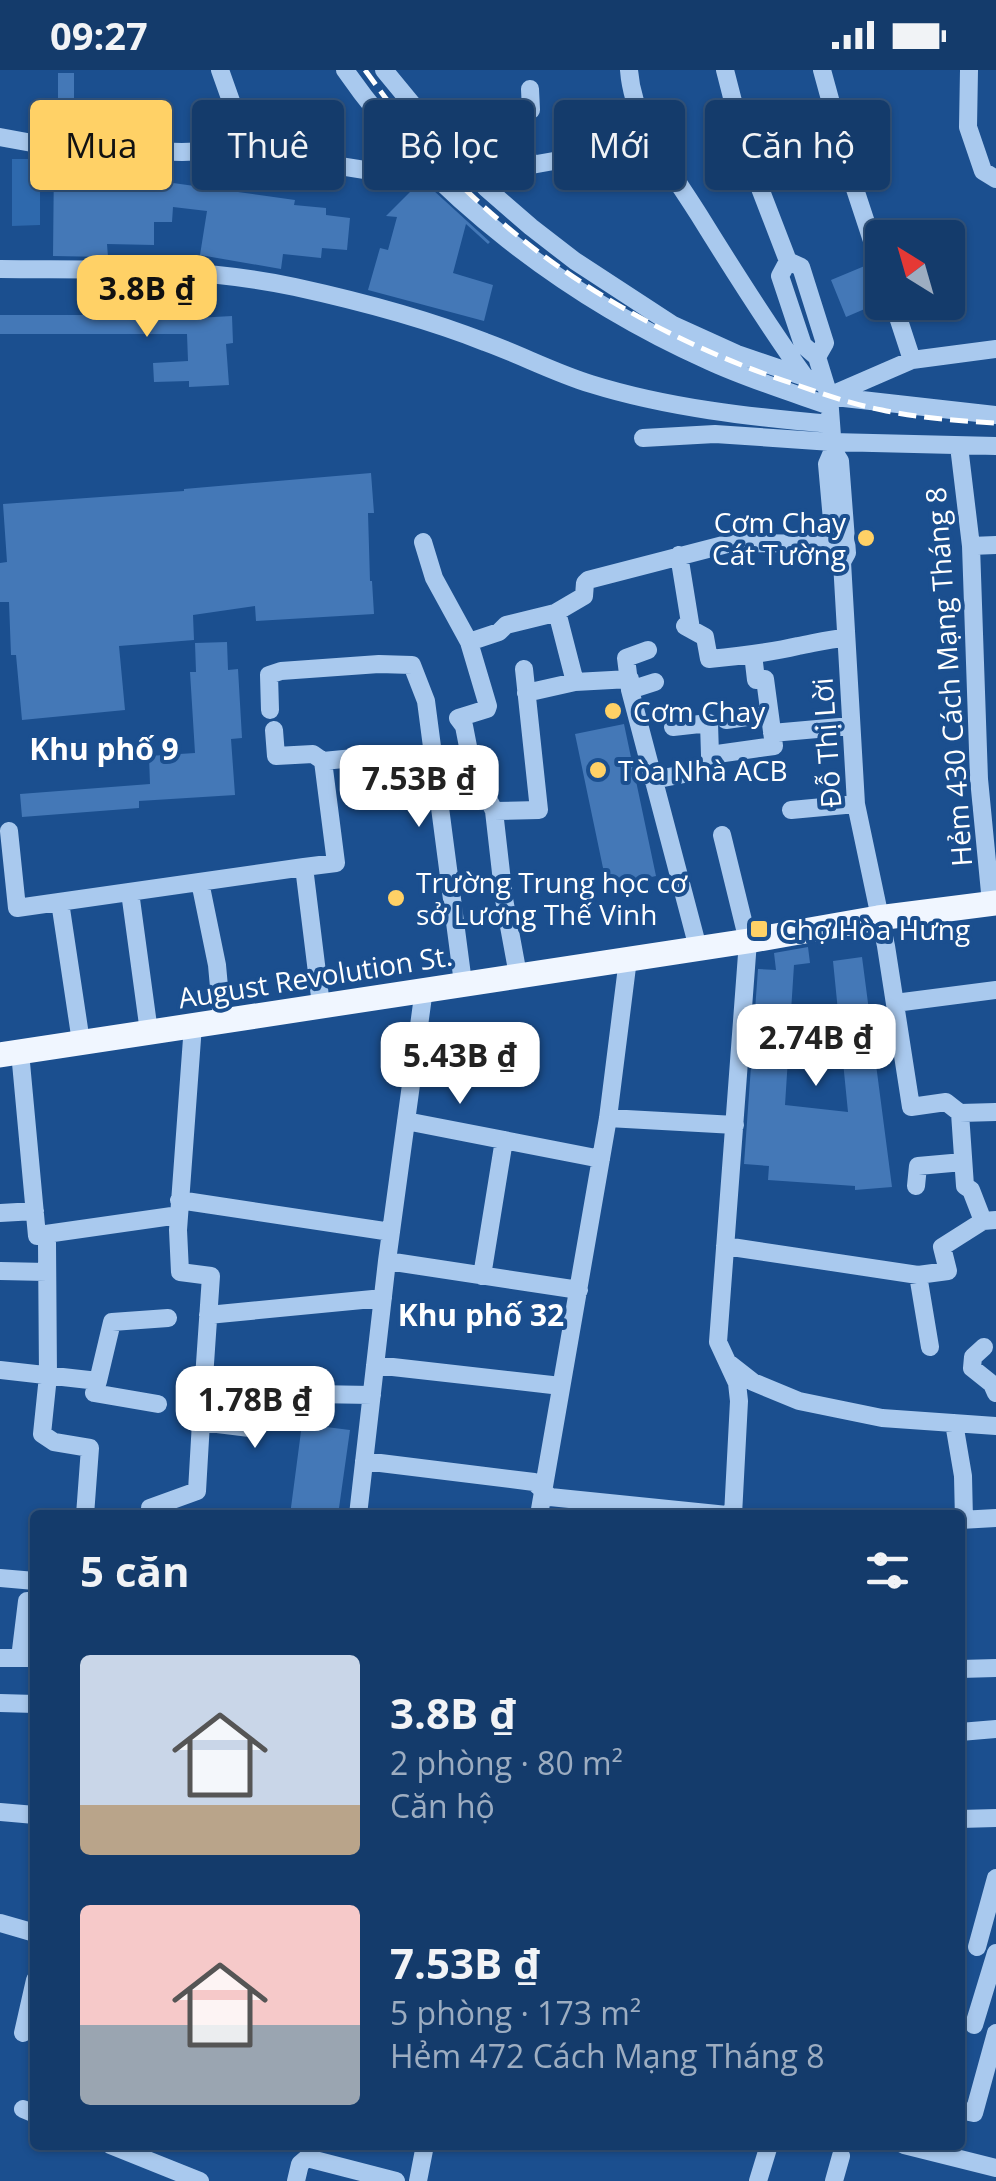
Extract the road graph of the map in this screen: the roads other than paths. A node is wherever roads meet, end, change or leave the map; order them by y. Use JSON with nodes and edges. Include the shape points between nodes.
{"nodes":[{"id":1,"x":220,"y":70,"type":"edge"},
{"id":2,"x":345,"y":70,"type":"edge"},
{"id":3,"x":384,"y":70,"type":"edge"},
{"id":4,"x":629,"y":70,"type":"edge"},
{"id":5,"x":725,"y":70,"type":"edge"},
{"id":6,"x":822,"y":70,"type":"edge"},
{"id":7,"x":968,"y":70,"type":"edge"},
{"id":8,"x":530,"y":89,"type":"dead end"},
{"id":9,"x":231,"y":100,"type":"edge"},
{"id":10,"x":368,"y":100,"type":"edge"},
{"id":11,"x":409,"y":100,"type":"edge"},
{"id":12,"x":531,"y":100,"type":"edge"},
{"id":13,"x":634,"y":100,"type":"edge"},
{"id":14,"x":0,"y":137,"type":"edge"},
{"id":15,"x":192,"y":152,"type":"edge"},
{"id":16,"x":996,"y":179,"type":"edge"},
{"id":17,"x":453,"y":190,"type":"edge"},
{"id":18,"x":489,"y":190,"type":"edge"},
{"id":19,"x":684,"y":190,"type":"edge"},
{"id":20,"x":865,"y":221,"type":"edge"},
{"id":21,"x":0,"y":269,"type":"edge"},
{"id":22,"x":899,"y":320,"type":"edge"},
{"id":23,"x":996,"y":349,"type":"edge"},
{"id":24,"x":912,"y":360,"type":"junction"},
{"id":25,"x":805,"y":377,"type":"junction"},
{"id":26,"x":996,"y":415,"type":"edge"},
{"id":27,"x":830,"y":417,"type":"junction"},
{"id":28,"x":642,"y":438,"type":"dead end"},
{"id":29,"x":959,"y":446,"type":"junction"},
{"id":30,"x":996,"y":446,"type":"edge"},
{"id":31,"x":423,"y":542,"type":"dead end"},
{"id":32,"x":996,"y":545,"type":"edge"},
{"id":33,"x":971,"y":546,"type":"junction"},
{"id":34,"x":838,"y":553,"type":"junction"},
{"id":35,"x":679,"y":555,"type":"junction"},
{"id":36,"x":557,"y":612,"type":"junction"},
{"id":37,"x":846,"y":638,"type":"junction"},
{"id":38,"x":469,"y":642,"type":"junction"},
{"id":39,"x":648,"y":650,"type":"dead end"},
{"id":40,"x":753,"y":654,"type":"junction"},
{"id":41,"x":524,"y":669,"type":"dead end"},
{"id":42,"x":575,"y":682,"type":"junction"},
{"id":43,"x":655,"y":682,"type":"dead end"},
{"id":44,"x":630,"y":685,"type":"junction"},
{"id":45,"x":526,"y":693,"type":"junction"},
{"id":46,"x":270,"y":710,"type":"dead end"},
{"id":47,"x":726,"y":720,"type":"dead end"},
{"id":48,"x":771,"y":724,"type":"junction"},
{"id":49,"x":852,"y":726,"type":"junction"},
{"id":50,"x":673,"y":727,"type":"dead end"},
{"id":51,"x":274,"y":730,"type":"dead end"},
{"id":52,"x":385,"y":755,"type":"dead end"},
{"id":53,"x":710,"y":755,"type":"junction"},
{"id":54,"x":323,"y":761,"type":"junction"},
{"id":55,"x":653,"y":780,"type":"junction"},
{"id":56,"x":856,"y":804,"type":"junction"},
{"id":57,"x":792,"y":810,"type":"dead end"},
{"id":58,"x":494,"y":811,"type":"junction"},
{"id":59,"x":9,"y":831,"type":"dead end"},
{"id":60,"x":722,"y":835,"type":"dead end"},
{"id":61,"x":304,"y":867,"type":"junction"},
{"id":62,"x":200,"y":882,"type":"junction"},
{"id":63,"x":130,"y":892,"type":"junction"},
{"id":64,"x":60,"y":902,"type":"junction"},
{"id":65,"x":994,"y":903,"type":"edge"},
{"id":66,"x":878,"y":918,"type":"junction"},
{"id":67,"x":748,"y":941,"type":"junction"},
{"id":68,"x":698,"y":948,"type":"junction"},
{"id":69,"x":628,"y":958,"type":"junction"},
{"id":70,"x":518,"y":975,"type":"junction"},
{"id":71,"x":463,"y":983,"type":"junction"},
{"id":72,"x":424,"y":989,"type":"junction"},
{"id":73,"x":996,"y":990,"type":"edge"},
{"id":74,"x":896,"y":1004,"type":"junction"},
{"id":75,"x":321,"y":1005,"type":"junction"},
{"id":76,"x":222,"y":1020,"type":"junction"},
{"id":77,"x":193,"y":1025,"type":"junction"},
{"id":78,"x":150,"y":1032,"type":"junction"},
{"id":79,"x":80,"y":1042,"type":"junction"},
{"id":80,"x":10,"y":1053,"type":"edge"},
{"id":81,"x":996,"y":1112,"type":"edge"},
{"id":82,"x":960,"y":1113,"type":"junction"},
{"id":83,"x":608,"y":1118,"type":"junction"},
{"id":84,"x":406,"y":1121,"type":"junction"},
{"id":85,"x":734,"y":1125,"type":"junction"},
{"id":86,"x":504,"y":1140,"type":"junction"},
{"id":87,"x":601,"y":1159,"type":"junction"},
{"id":88,"x":963,"y":1162,"type":"junction"},
{"id":89,"x":916,"y":1186,"type":"dead end"},
{"id":90,"x":179,"y":1208,"type":"junction"},
{"id":91,"x":35,"y":1211,"type":"junction"},
{"id":92,"x":0,"y":1213,"type":"edge"},
{"id":93,"x":989,"y":1220,"type":"edge"},
{"id":94,"x":391,"y":1232,"type":"junction"},
{"id":95,"x":46,"y":1234,"type":"junction"},
{"id":96,"x":725,"y":1246,"type":"junction"},
{"id":97,"x":387,"y":1262,"type":"junction"},
{"id":98,"x":0,"y":1270,"type":"edge"},
{"id":99,"x":47,"y":1272,"type":"junction"},
{"id":100,"x":918,"y":1275,"type":"junction"},
{"id":101,"x":482,"y":1276,"type":"junction"},
{"id":102,"x":579,"y":1290,"type":"junction"},
{"id":103,"x":383,"y":1298,"type":"junction"},
{"id":104,"x":208,"y":1315,"type":"junction"},
{"id":105,"x":168,"y":1318,"type":"dead end"},
{"id":106,"x":930,"y":1347,"type":"dead end"},
{"id":107,"x":984,"y":1348,"type":"dead end"},
{"id":108,"x":730,"y":1364,"type":"junction"},
{"id":109,"x":375,"y":1365,"type":"junction"},
{"id":110,"x":0,"y":1370,"type":"edge"},
{"id":111,"x":48,"y":1376,"type":"junction"},
{"id":112,"x":98,"y":1381,"type":"junction"},
{"id":113,"x":561,"y":1386,"type":"junction"},
{"id":114,"x":996,"y":1393,"type":"edge"},
{"id":115,"x":372,"y":1394,"type":"junction"},
{"id":116,"x":158,"y":1404,"type":"dead end"},
{"id":117,"x":201,"y":1422,"type":"junction"},
{"id":118,"x":954,"y":1423,"type":"junction"},
{"id":119,"x":996,"y":1426,"type":"edge"},
{"id":120,"x":364,"y":1462,"type":"junction"},
{"id":121,"x":542,"y":1489,"type":"junction"},
{"id":122,"x":84,"y":1510,"type":"edge"},
{"id":123,"x":150,"y":1510,"type":"edge"},
{"id":124,"x":359,"y":1510,"type":"edge"},
{"id":125,"x":540,"y":1510,"type":"edge"},
{"id":126,"x":680,"y":1510,"type":"edge"},
{"id":127,"x":730,"y":1510,"type":"edge"},
{"id":128,"x":962,"y":1510,"type":"edge"},
{"id":129,"x":996,"y":1518,"type":"edge"},
{"id":130,"x":965,"y":1520,"type":"edge"},
{"id":131,"x":0,"y":1578,"type":"edge"},
{"id":132,"x":30,"y":1581,"type":"edge"},
{"id":133,"x":30,"y":1601,"type":"edge"},
{"id":134,"x":0,"y":1658,"type":"edge"},
{"id":135,"x":28,"y":1658,"type":"edge"},
{"id":136,"x":996,"y":1668,"type":"edge"},
{"id":137,"x":965,"y":1669,"type":"edge"},
{"id":138,"x":0,"y":1704,"type":"edge"},
{"id":139,"x":30,"y":1704,"type":"edge"},
{"id":140,"x":996,"y":1729,"type":"edge"},
{"id":141,"x":965,"y":1732,"type":"edge"},
{"id":142,"x":0,"y":1812,"type":"edge"},
{"id":143,"x":30,"y":1815,"type":"edge"},
{"id":144,"x":965,"y":1818,"type":"edge"},
{"id":145,"x":996,"y":1818,"type":"edge"},
{"id":146,"x":996,"y":1878,"type":"edge"},
{"id":147,"x":0,"y":1923,"type":"edge"},
{"id":148,"x":30,"y":1932,"type":"edge"},
{"id":149,"x":968,"y":1945,"type":"edge"},
{"id":150,"x":996,"y":1954,"type":"edge"},
{"id":151,"x":30,"y":2006,"type":"edge"},
{"id":152,"x":967,"y":2026,"type":"edge"},
{"id":153,"x":996,"y":2031,"type":"edge"},
{"id":154,"x":23,"y":2033,"type":"dead end"},
{"id":155,"x":965,"y":2111,"type":"edge"},
{"id":156,"x":122,"y":2150,"type":"edge"},
{"id":157,"x":424,"y":2150,"type":"edge"},
{"id":158,"x":767,"y":2150,"type":"edge"},
{"id":159,"x":924,"y":2150,"type":"edge"},
{"id":160,"x":841,"y":2156,"type":"dead end"},
{"id":161,"x":996,"y":2168,"type":"edge"},
{"id":162,"x":394,"y":2180,"type":"edge"},
{"id":163,"x":200,"y":2181,"type":"edge"},
{"id":164,"x":296,"y":2181,"type":"edge"},
{"id":165,"x":418,"y":2181,"type":"edge"},
{"id":166,"x":758,"y":2181,"type":"edge"},
{"id":167,"x":834,"y":2181,"type":"edge"}],
"edges":[{"from":1,"to":9,"type":"street"},
{"from":2,"to":10,"type":"street"},
{"from":3,"to":11,"type":"street"},
{"from":4,"to":13,"type":"street"},
{"from":5,"to":27,"type":"street","name":"Đỗ Thị Lời","via":[[746,152],[788,261],[780,276],[804,346],[817,357]]},
{"from":6,"to":20,"type":"street"},
{"from":7,"to":16,"type":"street","via":[[968,127],[983,171]]},
{"from":8,"to":12,"type":"street"},
{"from":14,"to":15,"type":"street","via":[[64,149]]},
{"from":17,"to":27,"type":"street","via":[[576,290]]},
{"from":18,"to":25,"type":"street","via":[[575,261],[672,325]]},
{"from":19,"to":25,"type":"street"},
{"from":21,"to":27,"type":"street","via":[[212,273],[414,318],[619,392],[741,414]]},
{"from":22,"to":24,"type":"street"},
{"from":23,"to":24,"type":"street"},
{"from":24,"to":27,"type":"street"},
{"from":25,"to":27,"type":"street"},
{"from":26,"to":27,"type":"street"},
{"from":27,"to":28,"type":"street"},
{"from":27,"to":29,"type":"street"},
{"from":27,"to":34,"type":"street","name":"Đỗ Thị Lời","via":[[847,553]]},
{"from":29,"to":30,"type":"street"},
{"from":29,"to":33,"type":"street","name":"Hẻm 430 Cách Mạng Tháng 8"},
{"from":31,"to":38,"type":"street","via":[[434,578]]},
{"from":32,"to":33,"type":"street"},
{"from":33,"to":65,"type":"street","name":"Hẻm 430 Cách Mạng Tháng 8","via":[[979,779]]},
{"from":34,"to":35,"type":"street","via":[[731,544]]},
{"from":34,"to":37,"type":"street","name":"Đỗ Thị Lời"},
{"from":35,"to":36,"type":"street","via":[[588,580],[582,598]]},
{"from":35,"to":40,"type":"street","via":[[688,627],[705,637],[709,659]]},
{"from":36,"to":38,"type":"street","via":[[506,624]]},
{"from":36,"to":42,"type":"street"},
{"from":37,"to":40,"type":"street"},
{"from":37,"to":49,"type":"street","name":"Đỗ Thị Lời"},
{"from":38,"to":58,"type":"street","via":[[488,706],[458,718]]},
{"from":39,"to":44,"type":"street","via":[[626,658]]},
{"from":40,"to":48,"type":"street"},
{"from":41,"to":45,"type":"street"},
{"from":42,"to":44,"type":"street"},
{"from":42,"to":45,"type":"street"},
{"from":43,"to":44,"type":"street"},
{"from":44,"to":55,"type":"street"},
{"from":45,"to":58,"type":"street","via":[[539,810]]},
{"from":46,"to":71,"type":"street","via":[[269,675],[281,671],[412,666],[426,700]]},
{"from":47,"to":48,"type":"street"},
{"from":48,"to":49,"type":"street"},
{"from":48,"to":53,"type":"street","via":[[774,746]]},
{"from":49,"to":56,"type":"street","name":"Đỗ Thị Lời"},
{"from":50,"to":53,"type":"street","via":[[708,723]]},
{"from":51,"to":54,"type":"street","via":[[276,756],[314,754]]},
{"from":52,"to":54,"type":"street"},
{"from":53,"to":55,"type":"street","via":[[710,769]]},
{"from":54,"to":61,"type":"street","via":[[336,863]]},
{"from":55,"to":68,"type":"street"},
{"from":56,"to":57,"type":"street"},
{"from":56,"to":66,"type":"street","name":"Đỗ Thị Lời"},
{"from":58,"to":70,"type":"street"},
{"from":59,"to":64,"type":"street","via":[[17,908]]},
{"from":60,"to":67,"type":"street"},
{"from":61,"to":62,"type":"street"},
{"from":61,"to":75,"type":"street"},
{"from":62,"to":63,"type":"street"},
{"from":62,"to":76,"type":"street"},
{"from":63,"to":64,"type":"street"},
{"from":63,"to":78,"type":"street"},
{"from":64,"to":79,"type":"street"},
{"from":65,"to":66,"type":"main road","name":"August Revolution St."},
{"from":66,"to":67,"type":"main road","name":"August Revolution St."},
{"from":66,"to":74,"type":"street","name":"Đỗ Thị Lời"},
{"from":67,"to":68,"type":"main road","name":"August Revolution St."},
{"from":67,"to":85,"type":"street"},
{"from":68,"to":69,"type":"main road","name":"August Revolution St."},
{"from":69,"to":70,"type":"main road","name":"August Revolution St."},
{"from":69,"to":83,"type":"street"},
{"from":70,"to":71,"type":"main road","name":"August Revolution St."},
{"from":71,"to":72,"type":"main road","name":"August Revolution St."},
{"from":72,"to":75,"type":"main road","name":"August Revolution St."},
{"from":72,"to":84,"type":"street"},
{"from":73,"to":74,"type":"street"},
{"from":74,"to":82,"type":"street","name":"Đỗ Thị Lời","via":[[911,1107],[946,1102]]},
{"from":75,"to":76,"type":"main road","name":"August Revolution St."},
{"from":76,"to":77,"type":"main road","name":"August Revolution St."},
{"from":77,"to":78,"type":"main road","name":"August Revolution St."},
{"from":77,"to":90,"type":"street"},
{"from":78,"to":79,"type":"main road","name":"August Revolution St."},
{"from":79,"to":80,"type":"main road","name":"August Revolution St."},
{"from":80,"to":91,"type":"street"},
{"from":81,"to":82,"type":"street"},
{"from":82,"to":88,"type":"street"},
{"from":83,"to":85,"type":"street"},
{"from":83,"to":87,"type":"street"},
{"from":84,"to":86,"type":"street"},
{"from":84,"to":94,"type":"street"},
{"from":85,"to":96,"type":"street"},
{"from":86,"to":87,"type":"street"},
{"from":86,"to":101,"type":"street"},
{"from":87,"to":102,"type":"street"},
{"from":88,"to":89,"type":"street","via":[[918,1166]]},
{"from":88,"to":93,"type":"street","via":[[964,1186]]},
{"from":90,"to":94,"type":"street"},
{"from":90,"to":95,"type":"street"},
{"from":90,"to":104,"type":"street","via":[[180,1272],[210,1276]]},
{"from":91,"to":92,"type":"street"},
{"from":91,"to":95,"type":"street","via":[[38,1236]]},
{"from":93,"to":100,"type":"street","via":[[942,1247],[948,1270]]},
{"from":94,"to":97,"type":"street"},
{"from":95,"to":99,"type":"street"},
{"from":96,"to":100,"type":"street"},
{"from":96,"to":108,"type":"street","via":[[718,1342]]},
{"from":97,"to":101,"type":"street"},
{"from":97,"to":103,"type":"street"},
{"from":98,"to":99,"type":"street"},
{"from":99,"to":111,"type":"street"},
{"from":100,"to":106,"type":"street"},
{"from":101,"to":102,"type":"street"},
{"from":102,"to":113,"type":"street"},
{"from":103,"to":104,"type":"street"},
{"from":103,"to":109,"type":"street"},
{"from":104,"to":117,"type":"street"},
{"from":105,"to":112,"type":"street","via":[[112,1322]]},
{"from":107,"to":114,"type":"street","via":[[972,1368]]},
{"from":108,"to":118,"type":"street","via":[[766,1390],[799,1401],[882,1418]]},
{"from":108,"to":127,"type":"street","via":[[740,1401]]},
{"from":109,"to":113,"type":"street"},
{"from":109,"to":115,"type":"street"},
{"from":110,"to":111,"type":"street"},
{"from":111,"to":112,"type":"street"},
{"from":111,"to":122,"type":"street","via":[[42,1434],[90,1448]]},
{"from":112,"to":116,"type":"street","via":[[94,1393]]},
{"from":113,"to":121,"type":"street"},
{"from":115,"to":117,"type":"street","via":[[254,1393],[250,1428]]},
{"from":115,"to":120,"type":"street"},
{"from":117,"to":123,"type":"street","via":[[197,1491]]},
{"from":118,"to":119,"type":"street"},
{"from":118,"to":128,"type":"street"},
{"from":120,"to":121,"type":"street","via":[[534,1482]]},
{"from":120,"to":124,"type":"street"},
{"from":121,"to":125,"type":"street"},
{"from":121,"to":126,"type":"street","via":[[550,1497]]},
{"from":129,"to":130,"type":"street"},
{"from":131,"to":132,"type":"street"},
{"from":133,"to":135,"type":"street"},
{"from":134,"to":135,"type":"street"},
{"from":136,"to":137,"type":"street"},
{"from":138,"to":139,"type":"street"},
{"from":140,"to":141,"type":"street"},
{"from":142,"to":143,"type":"street"},
{"from":144,"to":145,"type":"street"},
{"from":146,"to":149,"type":"street"},
{"from":147,"to":148,"type":"street"},
{"from":149,"to":150,"type":"street"},
{"from":150,"to":152,"type":"street"},
{"from":151,"to":154,"type":"street"},
{"from":152,"to":153,"type":"street"},
{"from":153,"to":155,"type":"street","via":[[974,2113]]},
{"from":156,"to":163,"type":"street"},
{"from":157,"to":165,"type":"street"},
{"from":158,"to":166,"type":"street"},
{"from":159,"to":161,"type":"street"},
{"from":160,"to":167,"type":"street"},
{"from":162,"to":164,"type":"street","via":[[307,2158]]}]}
